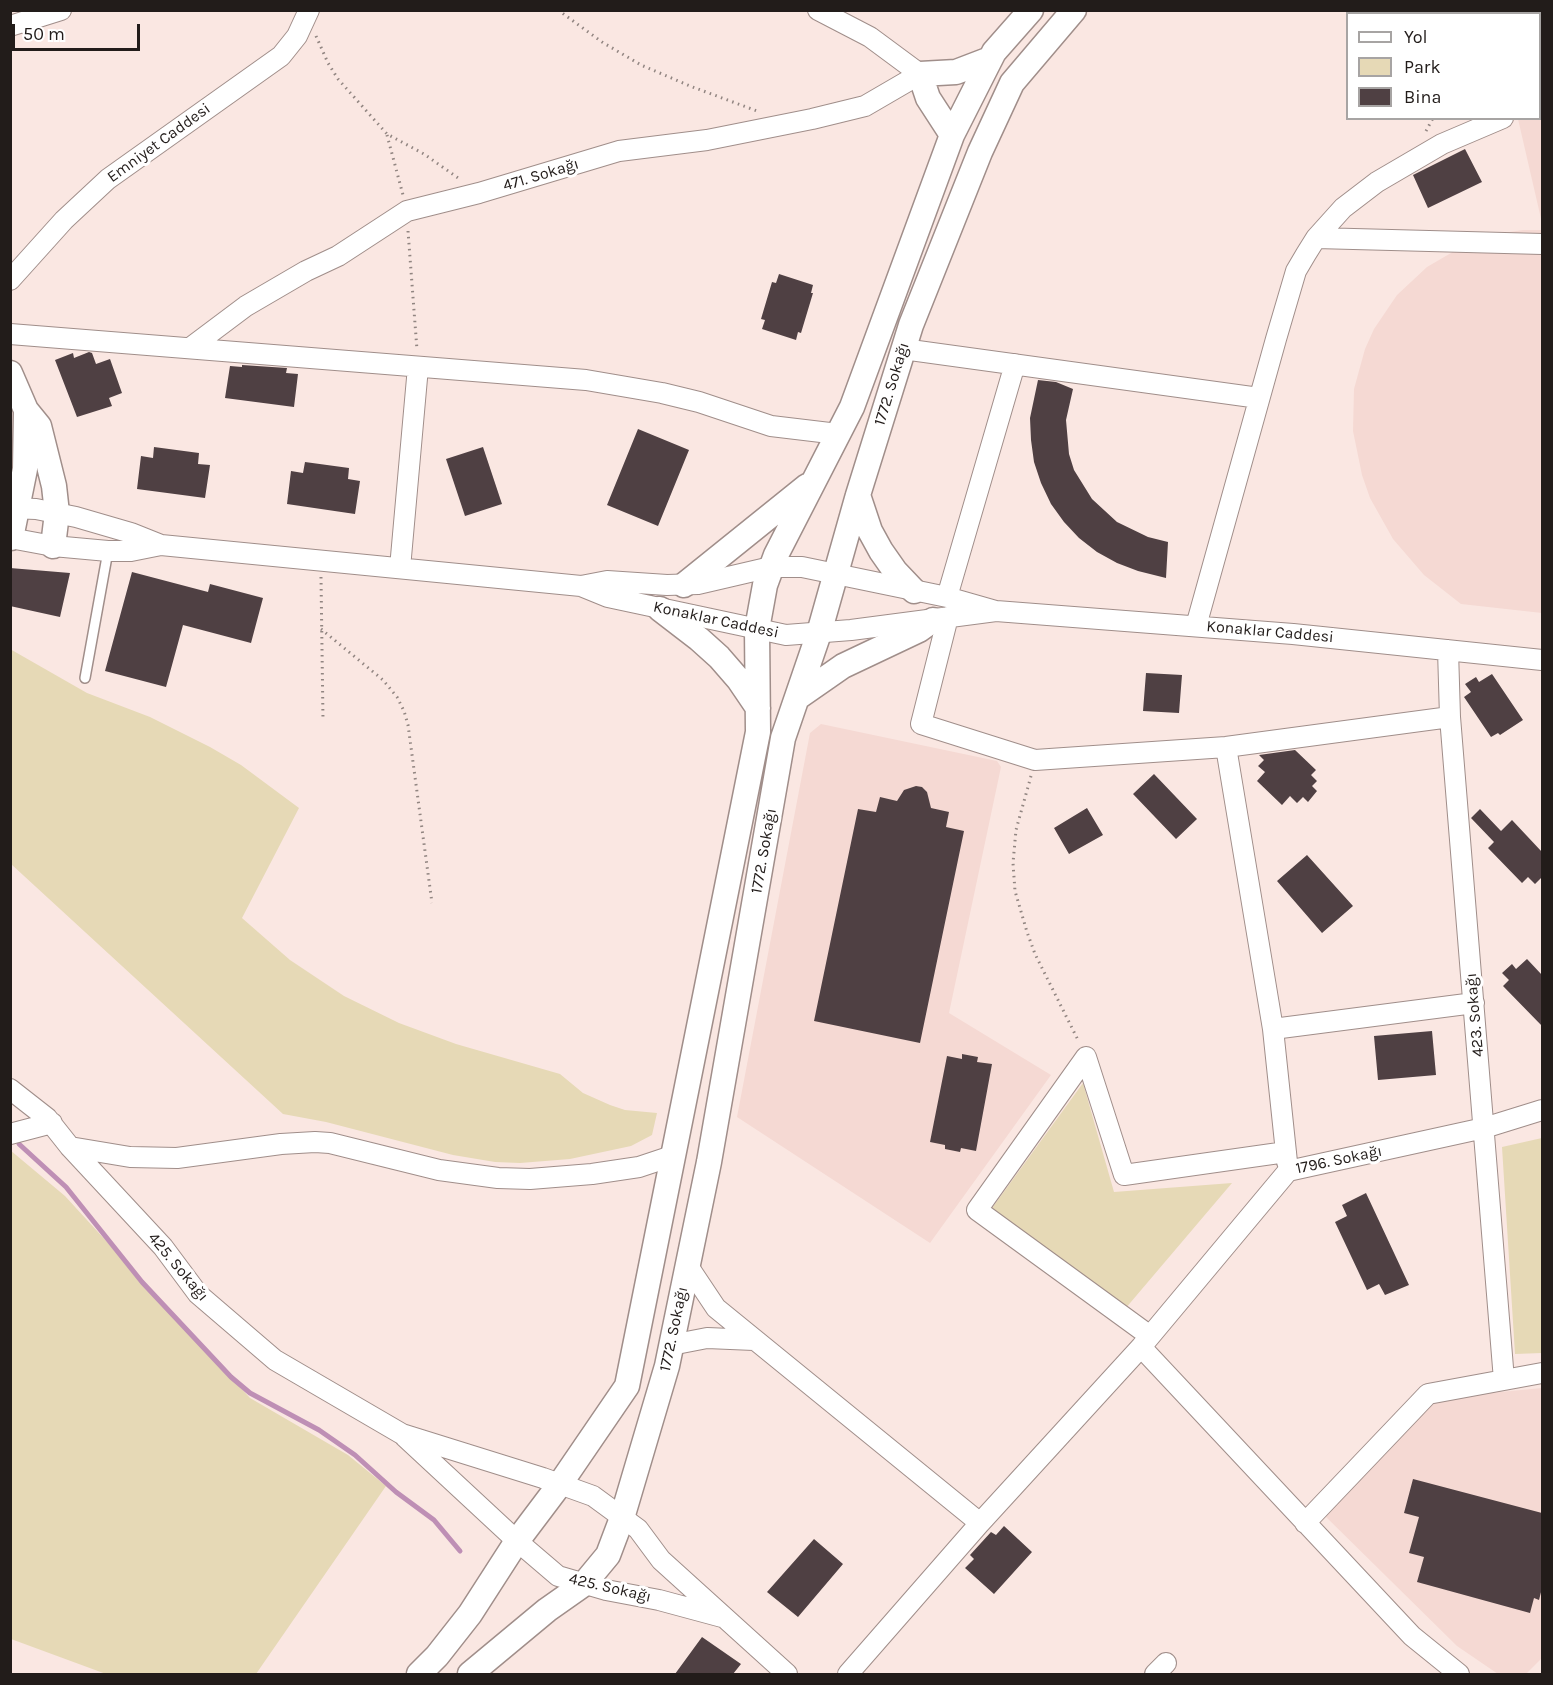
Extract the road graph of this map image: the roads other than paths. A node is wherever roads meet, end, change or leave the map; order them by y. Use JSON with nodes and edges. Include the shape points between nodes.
{"nodes":[{"id":1,"x":61,"y":10,"type":"edge"},
{"id":2,"x":818,"y":10,"type":"edge"},
{"id":3,"x":1031,"y":10,"type":"edge"},
{"id":4,"x":1074,"y":10,"type":"edge"},
{"id":5,"x":308,"y":11,"type":"edge"},
{"id":6,"x":10,"y":26,"type":"edge"},
{"id":7,"x":990,"y":59,"type":"junction"},
{"id":8,"x":920,"y":74,"type":"junction"},
{"id":9,"x":1498,"y":120,"type":"edge"},
{"id":10,"x":952,"y":135,"type":"junction"},
{"id":11,"x":1316,"y":238,"type":"junction"},
{"id":12,"x":1542,"y":244,"type":"edge"},
{"id":13,"x":10,"y":280,"type":"edge"},
{"id":14,"x":10,"y":334,"type":"edge"},
{"id":15,"x":190,"y":348,"type":"junction"},
{"id":16,"x":903,"y":349,"type":"junction"},
{"id":17,"x":1015,"y":364,"type":"junction"},
{"id":18,"x":418,"y":367,"type":"junction"},
{"id":19,"x":10,"y":373,"type":"edge"},
{"id":20,"x":1259,"y":398,"type":"junction"},
{"id":21,"x":26,"y":410,"type":"junction"},
{"id":22,"x":838,"y":434,"type":"junction"},
{"id":23,"x":816,"y":478,"type":"junction"},
{"id":24,"x":858,"y":495,"type":"junction"},
{"id":25,"x":13,"y":508,"type":"edge"},
{"id":26,"x":57,"y":513,"type":"junction"},
{"id":27,"x":11,"y":538,"type":"edge"},
{"id":28,"x":161,"y":545,"type":"junction"},
{"id":29,"x":52,"y":546,"type":"junction"},
{"id":30,"x":108,"y":551,"type":"junction"},
{"id":31,"x":771,"y":567,"type":"junction"},
{"id":32,"x":400,"y":568,"type":"junction"},
{"id":33,"x":835,"y":573,"type":"junction"},
{"id":34,"x":684,"y":585,"type":"junction"},
{"id":35,"x":581,"y":586,"type":"junction"},
{"id":36,"x":914,"y":591,"type":"junction"},
{"id":37,"x":947,"y":597,"type":"junction"},
{"id":38,"x":660,"y":609,"type":"junction"},
{"id":39,"x":996,"y":611,"type":"junction"},
{"id":40,"x":940,"y":619,"type":"junction"},
{"id":41,"x":1196,"y":626,"type":"junction"},
{"id":42,"x":757,"y":629,"type":"junction"},
{"id":43,"x":819,"y":633,"type":"junction"},
{"id":44,"x":1448,"y":650,"type":"junction"},
{"id":45,"x":1542,"y":660,"type":"edge"},
{"id":46,"x":85,"y":678,"type":"dead end"},
{"id":47,"x":797,"y":698,"type":"junction"},
{"id":48,"x":758,"y":708,"type":"junction"},
{"id":49,"x":1450,"y":717,"type":"junction"},
{"id":50,"x":1226,"y":747,"type":"junction"},
{"id":51,"x":1474,"y":1003,"type":"junction"},
{"id":52,"x":1273,"y":1029,"type":"junction"},
{"id":53,"x":10,"y":1089,"type":"edge"},
{"id":54,"x":1542,"y":1110,"type":"edge"},
{"id":55,"x":52,"y":1123,"type":"junction"},
{"id":56,"x":1484,"y":1128,"type":"junction"},
{"id":57,"x":10,"y":1134,"type":"edge"},
{"id":58,"x":70,"y":1147,"type":"junction"},
{"id":59,"x":672,"y":1156,"type":"junction"},
{"id":60,"x":1287,"y":1161,"type":"junction"},
{"id":61,"x":688,"y":1266,"type":"junction"},
{"id":62,"x":754,"y":1340,"type":"junction"},
{"id":63,"x":1146,"y":1342,"type":"junction"},
{"id":64,"x":671,"y":1345,"type":"junction"},
{"id":65,"x":1542,"y":1373,"type":"edge"},
{"id":66,"x":1504,"y":1380,"type":"junction"},
{"id":67,"x":402,"y":1434,"type":"junction"},
{"id":68,"x":560,"y":1484,"type":"junction"},
{"id":69,"x":622,"y":1518,"type":"junction"},
{"id":70,"x":980,"y":1522,"type":"junction"},
{"id":71,"x":1305,"y":1523,"type":"junction"},
{"id":72,"x":517,"y":1541,"type":"junction"},
{"id":73,"x":584,"y":1584,"type":"junction"},
{"id":74,"x":728,"y":1619,"type":"junction"},
{"id":75,"x":419,"y":1674,"type":"edge"},
{"id":76,"x":470,"y":1674,"type":"edge"},
{"id":77,"x":787,"y":1674,"type":"edge"},
{"id":78,"x":848,"y":1674,"type":"edge"},
{"id":79,"x":1459,"y":1674,"type":"edge"}],
"edges":[{"from":1,"to":6,"type":"street"},
{"from":2,"to":8,"type":"street","via":[[885,46]]},
{"from":3,"to":7,"type":"street","name":"1772. Sokağı"},
{"from":4,"to":16,"type":"street","name":"1772. Sokağı","via":[[1012,83],[980,152]]},
{"from":5,"to":13,"type":"street","name":"Emniyet Caddesi","via":[[297,36],[280,56],[108,179],[64,220]]},
{"from":7,"to":8,"type":"street","via":[[956,72]]},
{"from":7,"to":10,"type":"street","name":"1772. Sokağı"},
{"from":8,"to":10,"type":"street","via":[[928,98]]},
{"from":8,"to":15,"type":"street","name":"471. Sokağı","via":[[865,106],[707,140],[619,151],[407,211],[338,256],[246,306]]},
{"from":9,"to":11,"type":"street","via":[[1442,144],[1377,182],[1343,208]]},
{"from":10,"to":22,"type":"street","name":"1772. Sokağı","via":[[852,407]]},
{"from":11,"to":12,"type":"street"},
{"from":11,"to":20,"type":"street","via":[[1296,271]]},
{"from":14,"to":15,"type":"street"},
{"from":15,"to":18,"type":"street"},
{"from":16,"to":17,"type":"street"},
{"from":16,"to":24,"type":"street","name":"1772. Sokağı"},
{"from":17,"to":20,"type":"street"},
{"from":17,"to":37,"type":"street"},
{"from":18,"to":22,"type":"street","via":[[624,386],[699,402],[771,426]]},
{"from":18,"to":32,"type":"street"},
{"from":19,"to":21,"type":"street"},
{"from":20,"to":41,"type":"street"},
{"from":21,"to":25,"type":"street","via":[[25,469]]},
{"from":21,"to":26,"type":"street","via":[[39,426]]},
{"from":22,"to":23,"type":"street","name":"1772. Sokağı"},
{"from":23,"to":31,"type":"street","name":"1772. Sokağı"},
{"from":23,"to":34,"type":"street"},
{"from":24,"to":33,"type":"street","name":"1772. Sokağı"},
{"from":24,"to":36,"type":"street","via":[[881,551]]},
{"from":25,"to":26,"type":"street","name":"Konaklar Caddesi"},
{"from":25,"to":27,"type":"street"},
{"from":26,"to":28,"type":"street","name":"Konaklar Caddesi"},
{"from":26,"to":29,"type":"street"},
{"from":27,"to":29,"type":"street","name":"Konaklar Caddesi"},
{"from":28,"to":30,"type":"street","name":"Konaklar Caddesi"},
{"from":28,"to":32,"type":"street","name":"Konaklar Caddesi"},
{"from":29,"to":30,"type":"street","name":"Konaklar Caddesi"},
{"from":30,"to":46,"type":"lane"},
{"from":31,"to":33,"type":"street","name":"Konaklar Caddesi"},
{"from":31,"to":34,"type":"street","name":"Konaklar Caddesi"},
{"from":31,"to":42,"type":"street","name":"1772. Sokağı"},
{"from":32,"to":35,"type":"street","name":"Konaklar Caddesi"},
{"from":33,"to":36,"type":"street","name":"Konaklar Caddesi"},
{"from":33,"to":43,"type":"street","name":"1772. Sokağı"},
{"from":34,"to":35,"type":"street","name":"Konaklar Caddesi","via":[[607,581]]},
{"from":35,"to":38,"type":"street","name":"Konaklar Caddesi","via":[[608,597]]},
{"from":36,"to":37,"type":"street","name":"Konaklar Caddesi"},
{"from":37,"to":39,"type":"street","name":"Konaklar Caddesi"},
{"from":38,"to":42,"type":"street","name":"Konaklar Caddesi"},
{"from":38,"to":48,"type":"street","via":[[719,657]]},
{"from":39,"to":40,"type":"street","name":"Konaklar Caddesi"},
{"from":39,"to":41,"type":"street","name":"Konaklar Caddesi"},
{"from":40,"to":43,"type":"street","name":"Konaklar Caddesi"},
{"from":40,"to":47,"type":"street","via":[[843,666]]},
{"from":40,"to":50,"type":"street","via":[[921,724],[1035,760]]},
{"from":41,"to":44,"type":"street","name":"Konaklar Caddesi"},
{"from":42,"to":43,"type":"street","name":"Konaklar Caddesi","via":[[786,635]]},
{"from":42,"to":48,"type":"street","name":"1772. Sokağı"},
{"from":43,"to":47,"type":"street","name":"1772. Sokağı"},
{"from":44,"to":45,"type":"street","name":"Konaklar Caddesi"},
{"from":44,"to":49,"type":"street","name":"423. Sokağı"},
{"from":47,"to":61,"type":"street","name":"1772. Sokağı","via":[[783,738]]},
{"from":48,"to":59,"type":"street","name":"1772. Sokağı","via":[[758,732]]},
{"from":49,"to":50,"type":"street"},
{"from":49,"to":51,"type":"street","name":"423. Sokağı"},
{"from":50,"to":52,"type":"street"},
{"from":51,"to":52,"type":"street"},
{"from":51,"to":56,"type":"street","name":"423. Sokağı"},
{"from":52,"to":60,"type":"street"},
{"from":53,"to":55,"type":"street","name":"425. Sokağı"},
{"from":54,"to":56,"type":"street","name":"1796. Sokağı"},
{"from":55,"to":57,"type":"street"},
{"from":55,"to":58,"type":"street","name":"425. Sokağı"},
{"from":56,"to":60,"type":"street","name":"1796. Sokağı"},
{"from":56,"to":66,"type":"street","name":"423. Sokağı"},
{"from":58,"to":59,"type":"street","via":[[130,1157],[165,1158],[281,1144],[330,1143],[439,1170],[530,1179],[639,1167]]},
{"from":58,"to":67,"type":"street","name":"425. Sokağı","via":[[163,1247],[198,1294],[238,1330],[276,1360]]},
{"from":59,"to":68,"type":"street","name":"1772. Sokağı","via":[[627,1386]]},
{"from":60,"to":63,"type":"street","name":"1796. Sokağı"},
{"from":60,"to":63,"type":"street","via":[[1124,1175],[1086,1057],[977,1210]]},
{"from":61,"to":62,"type":"street","via":[[716,1308]]},
{"from":61,"to":64,"type":"street","name":"1772. Sokağı"},
{"from":62,"to":64,"type":"street","via":[[706,1338]]},
{"from":62,"to":70,"type":"street"},
{"from":63,"to":70,"type":"street","name":"1796. Sokağı"},
{"from":63,"to":71,"type":"street"},
{"from":64,"to":69,"type":"street","name":"1772. Sokağı"},
{"from":65,"to":66,"type":"street"},
{"from":66,"to":71,"type":"street","via":[[1428,1394]]},
{"from":67,"to":68,"type":"street","name":"425. Sokağı"},
{"from":67,"to":72,"type":"street","name":"425. Sokağı"},
{"from":68,"to":69,"type":"street","name":"425. Sokağı","via":[[593,1496]]},
{"from":68,"to":72,"type":"street","name":"1772. Sokağı"},
{"from":69,"to":73,"type":"street","name":"1772. Sokağı","via":[[608,1555]]},
{"from":69,"to":74,"type":"street","name":"425. Sokağı","via":[[638,1529],[661,1560]]},
{"from":70,"to":78,"type":"street","name":"1796. Sokağı"},
{"from":71,"to":79,"type":"street","via":[[1412,1636]]},
{"from":72,"to":73,"type":"street","name":"425. Sokağı","via":[[558,1576]]},
{"from":72,"to":75,"type":"street","name":"1772. Sokağı","via":[[470,1614]]},
{"from":73,"to":74,"type":"street","name":"425. Sokağı"},
{"from":73,"to":76,"type":"street","name":"1772. Sokağı"},
{"from":74,"to":77,"type":"street","name":"425. Sokağı"}]}
